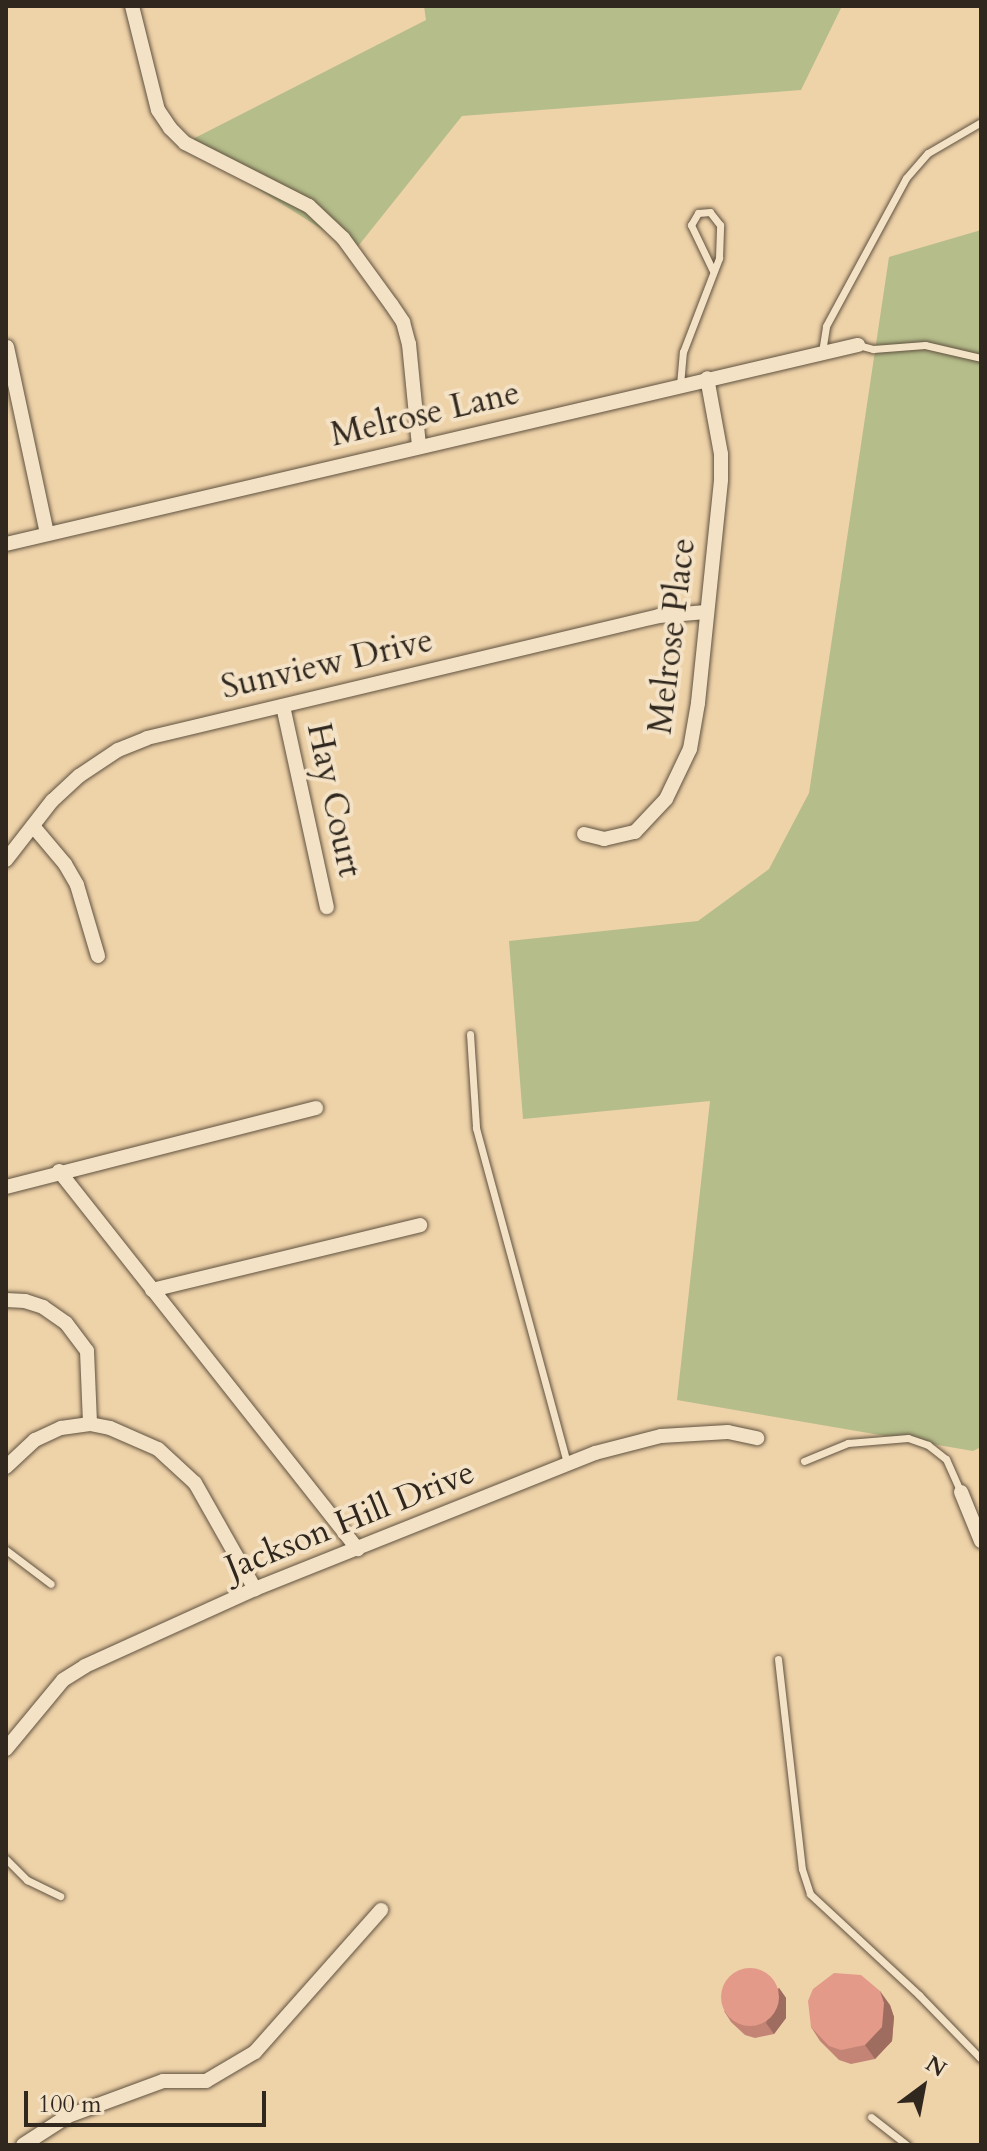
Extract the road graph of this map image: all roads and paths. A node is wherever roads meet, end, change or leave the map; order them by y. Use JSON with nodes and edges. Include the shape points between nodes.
{"nodes":[{"id":1,"x":132,"y":6,"type":"edge"},
{"id":2,"x":981,"y":122,"type":"edge"},
{"id":3,"x":713,"y":271,"type":"junction"},
{"id":4,"x":858,"y":345,"type":"joint"},
{"id":5,"x":7,"y":347,"type":"edge"},
{"id":6,"x":822,"y":352,"type":"junction"},
{"id":7,"x":981,"y":358,"type":"edge"},
{"id":8,"x":707,"y":378,"type":"junction"},
{"id":9,"x":680,"y":385,"type":"junction"},
{"id":10,"x":419,"y":446,"type":"junction"},
{"id":11,"x":47,"y":534,"type":"junction"},
{"id":12,"x":6,"y":544,"type":"edge"},
{"id":13,"x":706,"y":612,"type":"junction"},
{"id":14,"x":283,"y":706,"type":"junction"},
{"id":15,"x":33,"y":826,"type":"junction"},
{"id":16,"x":584,"y":834,"type":"dead end"},
{"id":17,"x":6,"y":860,"type":"edge"},
{"id":18,"x":327,"y":907,"type":"dead end"},
{"id":19,"x":98,"y":956,"type":"dead end"},
{"id":20,"x":470,"y":1034,"type":"dead end"},
{"id":21,"x":316,"y":1108,"type":"dead end"},
{"id":22,"x":59,"y":1171,"type":"junction"},
{"id":23,"x":6,"y":1187,"type":"edge"},
{"id":24,"x":420,"y":1225,"type":"dead end"},
{"id":25,"x":152,"y":1290,"type":"junction"},
{"id":26,"x":6,"y":1300,"type":"edge"},
{"id":27,"x":90,"y":1424,"type":"junction"},
{"id":28,"x":757,"y":1438,"type":"dead end"},
{"id":29,"x":804,"y":1461,"type":"dead end"},
{"id":30,"x":567,"y":1464,"type":"junction"},
{"id":31,"x":6,"y":1467,"type":"edge"},
{"id":32,"x":961,"y":1492,"type":"joint"},
{"id":33,"x":981,"y":1541,"type":"edge"},
{"id":34,"x":358,"y":1549,"type":"junction"},
{"id":35,"x":6,"y":1550,"type":"edge"},
{"id":36,"x":51,"y":1584,"type":"dead end"},
{"id":37,"x":255,"y":1589,"type":"junction"},
{"id":38,"x":778,"y":1659,"type":"dead end"},
{"id":39,"x":6,"y":1749,"type":"edge"},
{"id":40,"x":6,"y":1859,"type":"edge"},
{"id":41,"x":60,"y":1896,"type":"dead end"},
{"id":42,"x":381,"y":1910,"type":"dead end"},
{"id":43,"x":981,"y":2059,"type":"edge"},
{"id":44,"x":871,"y":2117,"type":"dead end"},
{"id":45,"x":23,"y":2145,"type":"edge"},
{"id":46,"x":907,"y":2145,"type":"edge"}],
"edges":[{"from":1,"to":10,"type":"street","via":[[158,110],[170,128],[185,143],[309,206],[343,238],[403,322]]},
{"from":2,"to":6,"type":"lane","via":[[928,153],[906,178],[826,326]]},
{"from":3,"to":3,"type":"lane","via":[[720,225],[710,212],[698,213],[691,225]]},
{"from":3,"to":9,"type":"lane","via":[[683,352]]},
{"from":4,"to":6,"type":"street","name":"Melrose Lane"},
{"from":4,"to":7,"type":"lane","via":[[925,345]]},
{"from":5,"to":11,"type":"street"},
{"from":6,"to":8,"type":"street","name":"Melrose Lane"},
{"from":8,"to":9,"type":"street","name":"Melrose Lane"},
{"from":8,"to":13,"type":"street","name":"Melrose Place","via":[[721,479]]},
{"from":9,"to":10,"type":"street","name":"Melrose Lane"},
{"from":10,"to":11,"type":"street","name":"Melrose Lane"},
{"from":11,"to":12,"type":"street","name":"Melrose Lane"},
{"from":13,"to":14,"type":"street","name":"Sunview Drive","via":[[659,616]]},
{"from":13,"to":16,"type":"street","name":"Melrose Place","via":[[695,728],[677,783],[635,832],[604,839]]},
{"from":14,"to":15,"type":"street","name":"Sunview Drive","via":[[162,734],[118,750],[65,788]]},
{"from":14,"to":18,"type":"street","name":"Hay Court"},
{"from":15,"to":17,"type":"street","name":"Sunview Drive"},
{"from":15,"to":19,"type":"street","via":[[77,885]]},
{"from":20,"to":30,"type":"lane","via":[[476,1128]]},
{"from":21,"to":22,"type":"street"},
{"from":22,"to":23,"type":"street"},
{"from":22,"to":25,"type":"street"},
{"from":24,"to":25,"type":"street"},
{"from":25,"to":34,"type":"street"},
{"from":26,"to":27,"type":"street","via":[[43,1307],[66,1323],[87,1351]]},
{"from":27,"to":31,"type":"street","via":[[61,1428],[35,1440]]},
{"from":27,"to":37,"type":"street","via":[[158,1449],[195,1483]]},
{"from":28,"to":30,"type":"street","name":"Jackson Hill Drive","via":[[728,1432],[661,1436]]},
{"from":29,"to":32,"type":"lane","via":[[848,1443],[908,1438],[946,1459]]},
{"from":30,"to":34,"type":"street","name":"Jackson Hill Drive"},
{"from":32,"to":33,"type":"street"},
{"from":34,"to":37,"type":"street","name":"Jackson Hill Drive"},
{"from":35,"to":36,"type":"lane"},
{"from":37,"to":39,"type":"street","name":"Jackson Hill Drive","via":[[63,1680]]},
{"from":38,"to":43,"type":"lane","via":[[802,1869],[810,1894]]},
{"from":40,"to":41,"type":"lane","via":[[27,1880]]},
{"from":42,"to":45,"type":"street","via":[[255,2052],[206,2081],[163,2081],[68,2116]]},
{"from":44,"to":46,"type":"lane"}]}
